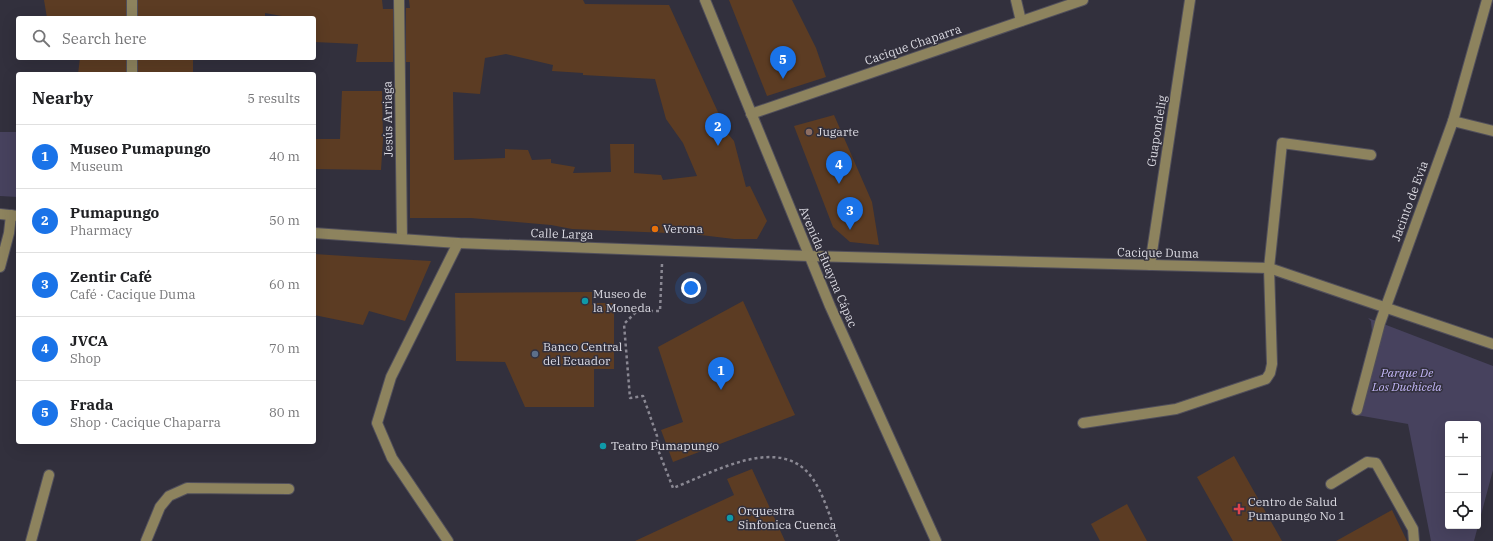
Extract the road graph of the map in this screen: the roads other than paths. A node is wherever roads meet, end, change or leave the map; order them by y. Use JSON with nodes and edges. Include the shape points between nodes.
{"nodes":[{"id":1,"x":132,"y":0,"type":"edge"},
{"id":2,"x":399,"y":0,"type":"edge"},
{"id":3,"x":705,"y":0,"type":"edge"},
{"id":4,"x":1016,"y":0,"type":"edge"},
{"id":5,"x":1083,"y":0,"type":"edge"},
{"id":6,"x":1190,"y":0,"type":"edge"},
{"id":7,"x":1487,"y":0,"type":"edge"},
{"id":8,"x":132,"y":16,"type":"edge"},
{"id":9,"x":1021,"y":21,"type":"junction"},
{"id":10,"x":132,"y":60,"type":"edge"},
{"id":11,"x":132,"y":72,"type":"edge"},
{"id":12,"x":751,"y":114,"type":"junction"},
{"id":13,"x":1453,"y":121,"type":"junction"},
{"id":14,"x":1493,"y":131,"type":"edge"},
{"id":15,"x":1371,"y":155,"type":"dead end"},
{"id":16,"x":0,"y":214,"type":"edge"},
{"id":17,"x":14,"y":215,"type":"edge"},
{"id":18,"x":316,"y":233,"type":"edge"},
{"id":19,"x":402,"y":238,"type":"junction"},
{"id":20,"x":458,"y":243,"type":"junction"},
{"id":21,"x":809,"y":256,"type":"junction"},
{"id":22,"x":1150,"y":265,"type":"junction"},
{"id":23,"x":0,"y":267,"type":"edge"},
{"id":24,"x":1269,"y":268,"type":"junction"},
{"id":25,"x":1385,"y":308,"type":"junction"},
{"id":26,"x":1493,"y":344,"type":"edge"},
{"id":27,"x":1357,"y":410,"type":"dead end"},
{"id":28,"x":1083,"y":423,"type":"dead end"},
{"id":29,"x":49,"y":475,"type":"dead end"},
{"id":30,"x":1331,"y":484,"type":"dead end"},
{"id":31,"x":289,"y":489,"type":"dead end"},
{"id":32,"x":31,"y":541,"type":"edge"},
{"id":33,"x":146,"y":541,"type":"edge"},
{"id":34,"x":448,"y":541,"type":"edge"},
{"id":35,"x":936,"y":541,"type":"edge"},
{"id":36,"x":1414,"y":541,"type":"edge"}],
"edges":[{"from":1,"to":8,"type":"street"},
{"from":2,"to":19,"type":"street","name":"Jesús Arriaga"},
{"from":3,"to":12,"type":"street","name":"Avenida Huayna Cápac"},
{"from":4,"to":9,"type":"street"},
{"from":5,"to":9,"type":"street","name":"Cacique Chaparra"},
{"from":6,"to":22,"type":"street","name":"Guapondelig"},
{"from":7,"to":13,"type":"street","name":"Jacinto de Evia"},
{"from":9,"to":12,"type":"street","name":"Cacique Chaparra"},
{"from":10,"to":11,"type":"street"},
{"from":12,"to":21,"type":"street","name":"Avenida Huayna Cápac"},
{"from":13,"to":14,"type":"street"},
{"from":13,"to":25,"type":"street","name":"Jacinto de Evia"},
{"from":15,"to":24,"type":"street","via":[[1282,143]]},
{"from":16,"to":17,"type":"street"},
{"from":17,"to":23,"type":"street"},
{"from":18,"to":19,"type":"street","name":"Calle Larga"},
{"from":19,"to":20,"type":"street","name":"Calle Larga"},
{"from":20,"to":21,"type":"street","name":"Calle Larga"},
{"from":20,"to":34,"type":"street","via":[[391,377],[377,423],[392,458]]},
{"from":21,"to":22,"type":"street","name":"Cacique Duma"},
{"from":21,"to":35,"type":"street","name":"Avenida Huayna Cápac"},
{"from":22,"to":24,"type":"street","name":"Cacique Duma"},
{"from":24,"to":25,"type":"street","name":"Cacique Duma"},
{"from":24,"to":28,"type":"street","via":[[1272,364],[1266,379],[1176,409]]},
{"from":25,"to":26,"type":"street","name":"Cacique Duma"},
{"from":25,"to":27,"type":"street","name":"Jacinto de Evia"},
{"from":29,"to":32,"type":"street"},
{"from":30,"to":36,"type":"street","via":[[1367,462],[1376,464],[1413,529]]},
{"from":31,"to":33,"type":"street","via":[[187,488],[169,496],[160,506]]}]}
